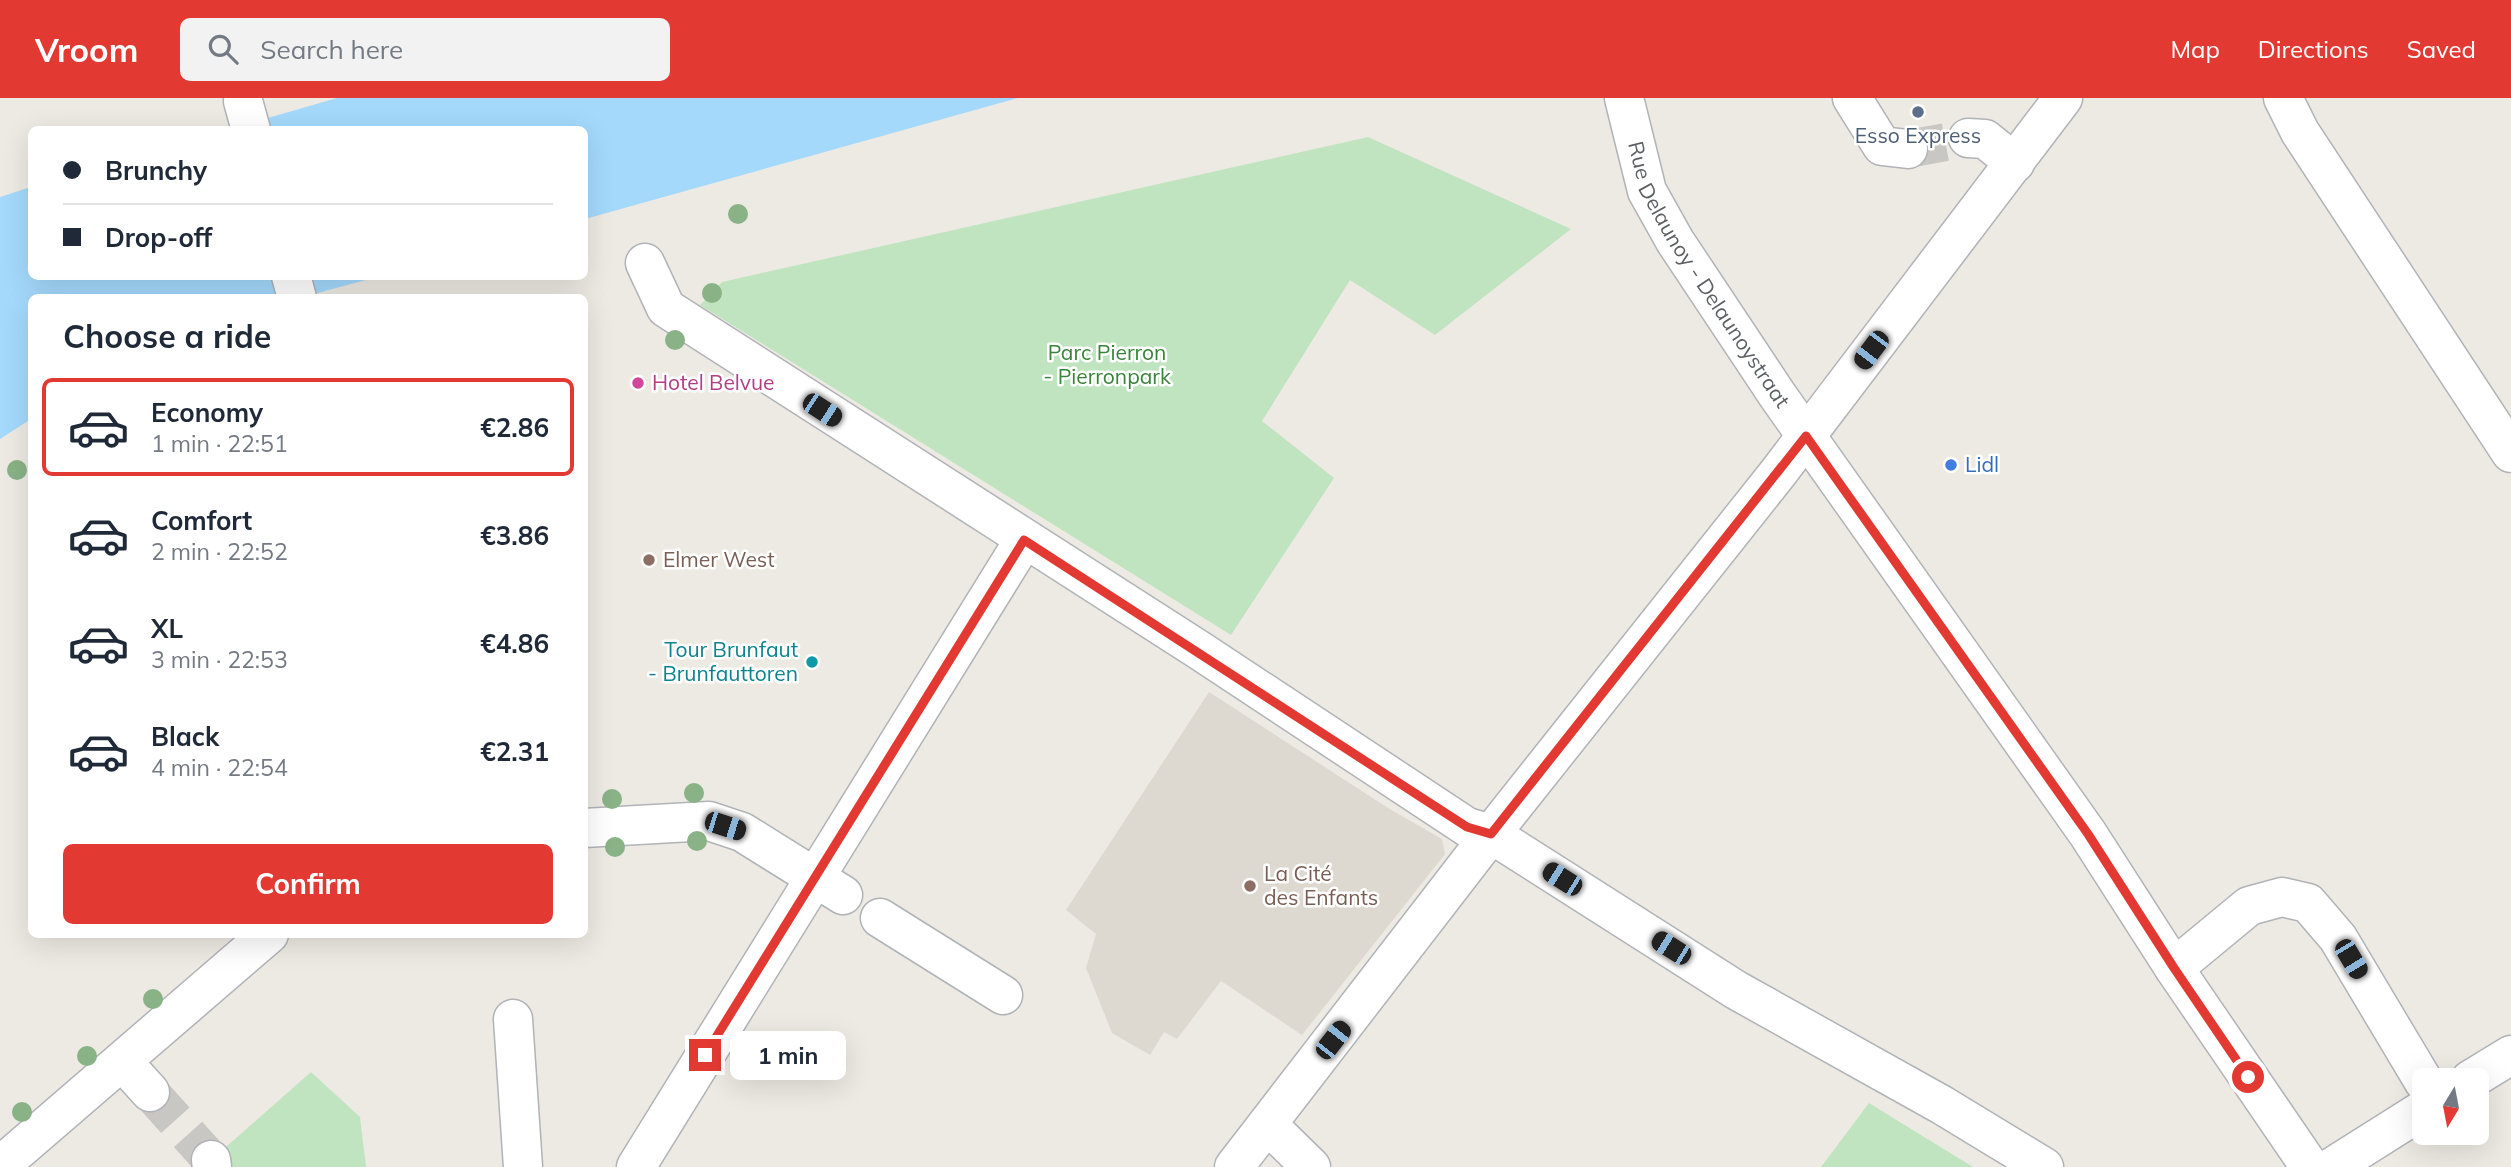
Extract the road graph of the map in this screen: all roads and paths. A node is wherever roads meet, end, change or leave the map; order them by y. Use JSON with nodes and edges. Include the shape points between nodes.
{"nodes":[{"id":1,"x":1624,"y":98,"type":"edge"},
{"id":2,"x":1852,"y":98,"type":"edge"},
{"id":3,"x":2063,"y":98,"type":"edge"},
{"id":4,"x":2283,"y":98,"type":"edge"},
{"id":5,"x":1968,"y":138,"type":"tunnel mouth"},
{"id":6,"x":1908,"y":149,"type":"tunnel mouth"},
{"id":7,"x":2015,"y":163,"type":"junction"},
{"id":8,"x":645,"y":263,"type":"dead end"},
{"id":9,"x":1806,"y":436,"type":"junction"},
{"id":10,"x":2511,"y":453,"type":"edge"},
{"id":11,"x":1024,"y":540,"type":"junction"},
{"id":12,"x":588,"y":828,"type":"edge"},
{"id":13,"x":1491,"y":834,"type":"junction"},
{"id":14,"x":829,"y":886,"type":"junction"},
{"id":15,"x":880,"y":918,"type":"dead end"},
{"id":16,"x":264,"y":938,"type":"edge"},
{"id":17,"x":2174,"y":968,"type":"junction"},
{"id":18,"x":1003,"y":995,"type":"dead end"},
{"id":19,"x":513,"y":1019,"type":"dead end"},
{"id":20,"x":2511,"y":1055,"type":"edge"},
{"id":21,"x":122,"y":1061,"type":"junction"},
{"id":22,"x":2416,"y":1068,"type":"edge"},
{"id":23,"x":2489,"y":1068,"type":"edge"},
{"id":24,"x":150,"y":1092,"type":"tunnel mouth"},
{"id":25,"x":2412,"y":1117,"type":"edge"},
{"id":26,"x":1268,"y":1125,"type":"junction"},
{"id":27,"x":0,"y":1166,"type":"edge"},
{"id":28,"x":523,"y":1167,"type":"edge"},
{"id":29,"x":636,"y":1167,"type":"edge"},
{"id":30,"x":1234,"y":1167,"type":"edge"},
{"id":31,"x":1311,"y":1167,"type":"edge"},
{"id":32,"x":2044,"y":1167,"type":"edge"},
{"id":33,"x":2310,"y":1167,"type":"edge"},
{"id":34,"x":2332,"y":1167,"type":"edge"}],
"edges":[{"from":1,"to":9,"type":"street","name":"Rue Delaunoy - Delaunoystraat","via":[[1647,191]]},
{"from":2,"to":6,"type":"street","via":[[1882,146]]},
{"from":3,"to":7,"type":"street"},
{"from":4,"to":10,"type":"street","via":[[2300,132]]},
{"from":5,"to":7,"type":"street","via":[[1985,139]]},
{"from":7,"to":9,"type":"street"},
{"from":8,"to":11,"type":"street","via":[[666,308]]},
{"from":9,"to":13,"type":"street"},
{"from":9,"to":17,"type":"street","name":"Rue Delaunoy - Delaunoystraat","via":[[2088,834]]},
{"from":11,"to":13,"type":"street","via":[[1467,827]]},
{"from":11,"to":14,"type":"street"},
{"from":12,"to":14,"type":"street","via":[[709,821],[742,832]]},
{"from":13,"to":26,"type":"street"},
{"from":13,"to":32,"type":"street","via":[[1736,990]]},
{"from":14,"to":29,"type":"street"},
{"from":15,"to":18,"type":"street"},
{"from":16,"to":21,"type":"street"},
{"from":17,"to":22,"type":"street","via":[[2249,906],[2282,897],[2308,903],[2338,938]]},
{"from":17,"to":33,"type":"street","name":"Rue Delaunoy - Delaunoystraat"},
{"from":19,"to":28,"type":"street"},
{"from":20,"to":23,"type":"street"},
{"from":21,"to":24,"type":"street"},
{"from":21,"to":27,"type":"street"},
{"from":25,"to":34,"type":"street"},
{"from":26,"to":30,"type":"street"},
{"from":26,"to":31,"type":"street"}]}
